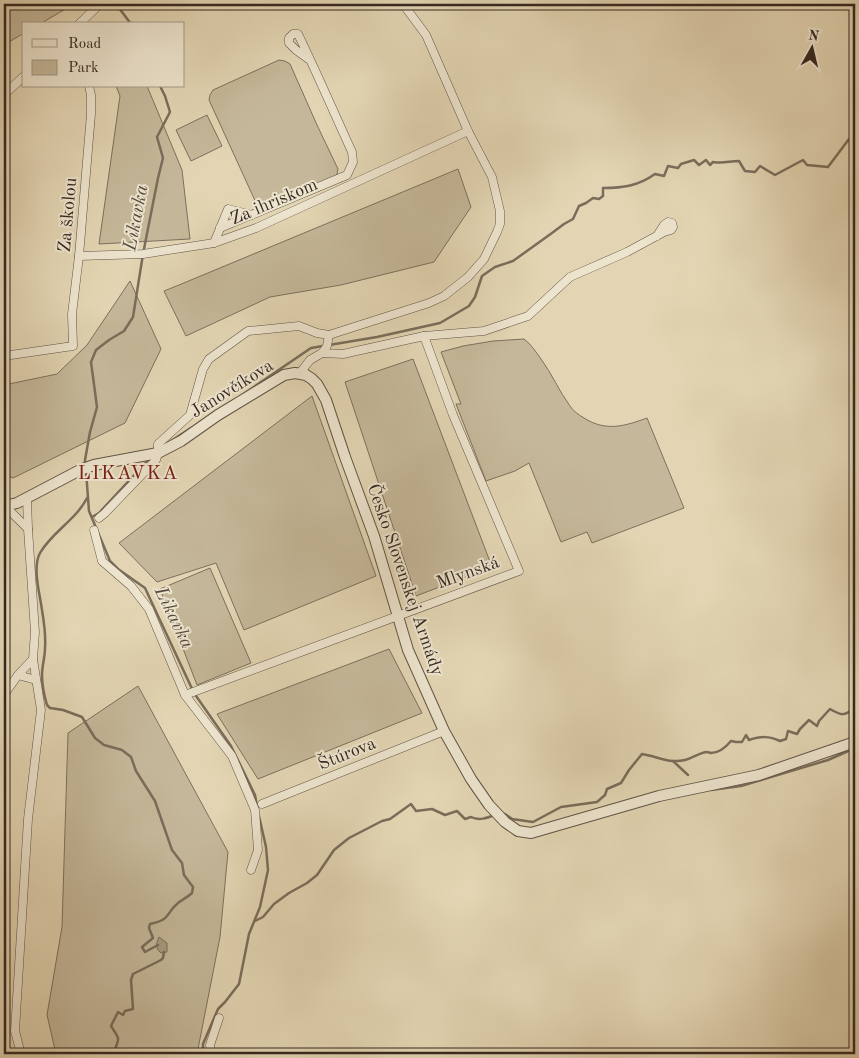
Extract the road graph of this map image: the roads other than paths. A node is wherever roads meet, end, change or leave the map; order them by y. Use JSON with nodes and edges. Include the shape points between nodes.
{"nodes":[{"id":1,"x":100,"y":4,"type":"edge"},
{"id":2,"x":403,"y":4,"type":"edge"},
{"id":3,"x":81,"y":22,"type":"edge"},
{"id":4,"x":310,"y":60,"type":"dead end"},
{"id":5,"x":22,"y":78,"type":"edge"},
{"id":6,"x":89,"y":88,"type":"edge"},
{"id":7,"x":4,"y":95,"type":"edge"},
{"id":8,"x":468,"y":131,"type":"junction"},
{"id":9,"x":252,"y":215,"type":"junction"},
{"id":10,"x":220,"y":228,"type":"junction"},
{"id":11,"x":658,"y":236,"type":"dead end"},
{"id":12,"x":214,"y":243,"type":"junction"},
{"id":13,"x":80,"y":256,"type":"junction"},
{"id":14,"x":329,"y":335,"type":"junction"},
{"id":15,"x":424,"y":336,"type":"junction"},
{"id":16,"x":322,"y":353,"type":"junction"},
{"id":17,"x":4,"y":356,"type":"edge"},
{"id":18,"x":300,"y":373,"type":"junction"},
{"id":19,"x":158,"y":453,"type":"junction"},
{"id":20,"x":27,"y":498,"type":"junction"},
{"id":21,"x":4,"y":506,"type":"edge"},
{"id":22,"x":99,"y":518,"type":"dead end"},
{"id":23,"x":28,"y":529,"type":"junction"},
{"id":24,"x":94,"y":530,"type":"dead end"},
{"id":25,"x":397,"y":616,"type":"junction"},
{"id":26,"x":33,"y":659,"type":"junction"},
{"id":27,"x":18,"y":675,"type":"junction"},
{"id":28,"x":36,"y":680,"type":"junction"},
{"id":29,"x":190,"y":692,"type":"junction"},
{"id":30,"x":4,"y":695,"type":"edge"},
{"id":31,"x":444,"y":731,"type":"junction"},
{"id":32,"x":855,"y":742,"type":"edge"},
{"id":33,"x":262,"y":804,"type":"dead end"},
{"id":34,"x":251,"y":870,"type":"dead end"},
{"id":35,"x":219,"y":1018,"type":"dead end"},
{"id":36,"x":20,"y":1054,"type":"edge"},
{"id":37,"x":211,"y":1054,"type":"edge"}],
"edges":[{"from":1,"to":3,"type":"street"},
{"from":2,"to":8,"type":"street","via":[[426,35]]},
{"from":4,"to":9,"type":"street","via":[[352,152],[353,162],[347,174]]},
{"from":5,"to":7,"type":"street"},
{"from":6,"to":13,"type":"street","name":"Za školou","via":[[91,114]]},
{"from":8,"to":12,"type":"street","name":"Za ihriskom","via":[[256,228]]},
{"from":8,"to":14,"type":"street","via":[[492,177],[500,212],[500,224],[484,259],[468,278],[444,296]]},
{"from":9,"to":10,"type":"street"},
{"from":9,"to":10,"type":"street","via":[[228,209]]},
{"from":10,"to":12,"type":"street"},
{"from":11,"to":15,"type":"street","via":[[570,277],[528,316],[484,331]]},
{"from":12,"to":13,"type":"street","name":"Za ihriskom","via":[[143,254]]},
{"from":13,"to":17,"type":"street","name":"Za školou","via":[[72,314],[72,346]]},
{"from":14,"to":16,"type":"street","name":"Janovčíkova"},
{"from":14,"to":19,"type":"street","via":[[298,326],[248,331],[209,359],[190,415],[158,444]]},
{"from":15,"to":16,"type":"street","via":[[343,354]]},
{"from":15,"to":25,"type":"street","name":"Mlynská","via":[[453,415],[519,571]]},
{"from":16,"to":18,"type":"street","name":"Janovčíkova","via":[[310,360]]},
{"from":18,"to":19,"type":"street","name":"Janovčíkova","via":[[284,375]]},
{"from":18,"to":25,"type":"street","name":"Česko Slovenskej Armády","via":[[317,384],[326,400],[374,536]]},
{"from":19,"to":20,"type":"street","name":"Janovčíkova","via":[[80,470]]},
{"from":19,"to":22,"type":"street","via":[[156,460]]},
{"from":20,"to":21,"type":"street","name":"Janovčíkova"},
{"from":20,"to":23,"type":"street"},
{"from":21,"to":23,"type":"street"},
{"from":23,"to":26,"type":"street","via":[[35,632]]},
{"from":24,"to":29,"type":"street","via":[[102,561],[131,586],[149,609]]},
{"from":25,"to":29,"type":"street","name":"Mlynská"},
{"from":25,"to":31,"type":"street","name":"Česko Slovenskej Armády","via":[[408,650]]},
{"from":26,"to":27,"type":"street"},
{"from":26,"to":28,"type":"street"},
{"from":27,"to":28,"type":"street"},
{"from":27,"to":30,"type":"street"},
{"from":28,"to":36,"type":"street","via":[[42,710],[28,819],[14,1031]]},
{"from":29,"to":34,"type":"street","via":[[232,756],[255,810],[258,850]]},
{"from":31,"to":32,"type":"street","name":"Česko Slovenskej Armády","via":[[489,805],[518,831],[531,833],[659,796],[759,775]]},
{"from":31,"to":33,"type":"street","name":"Štúrova"},
{"from":35,"to":37,"type":"street","via":[[210,1045]]}]}
